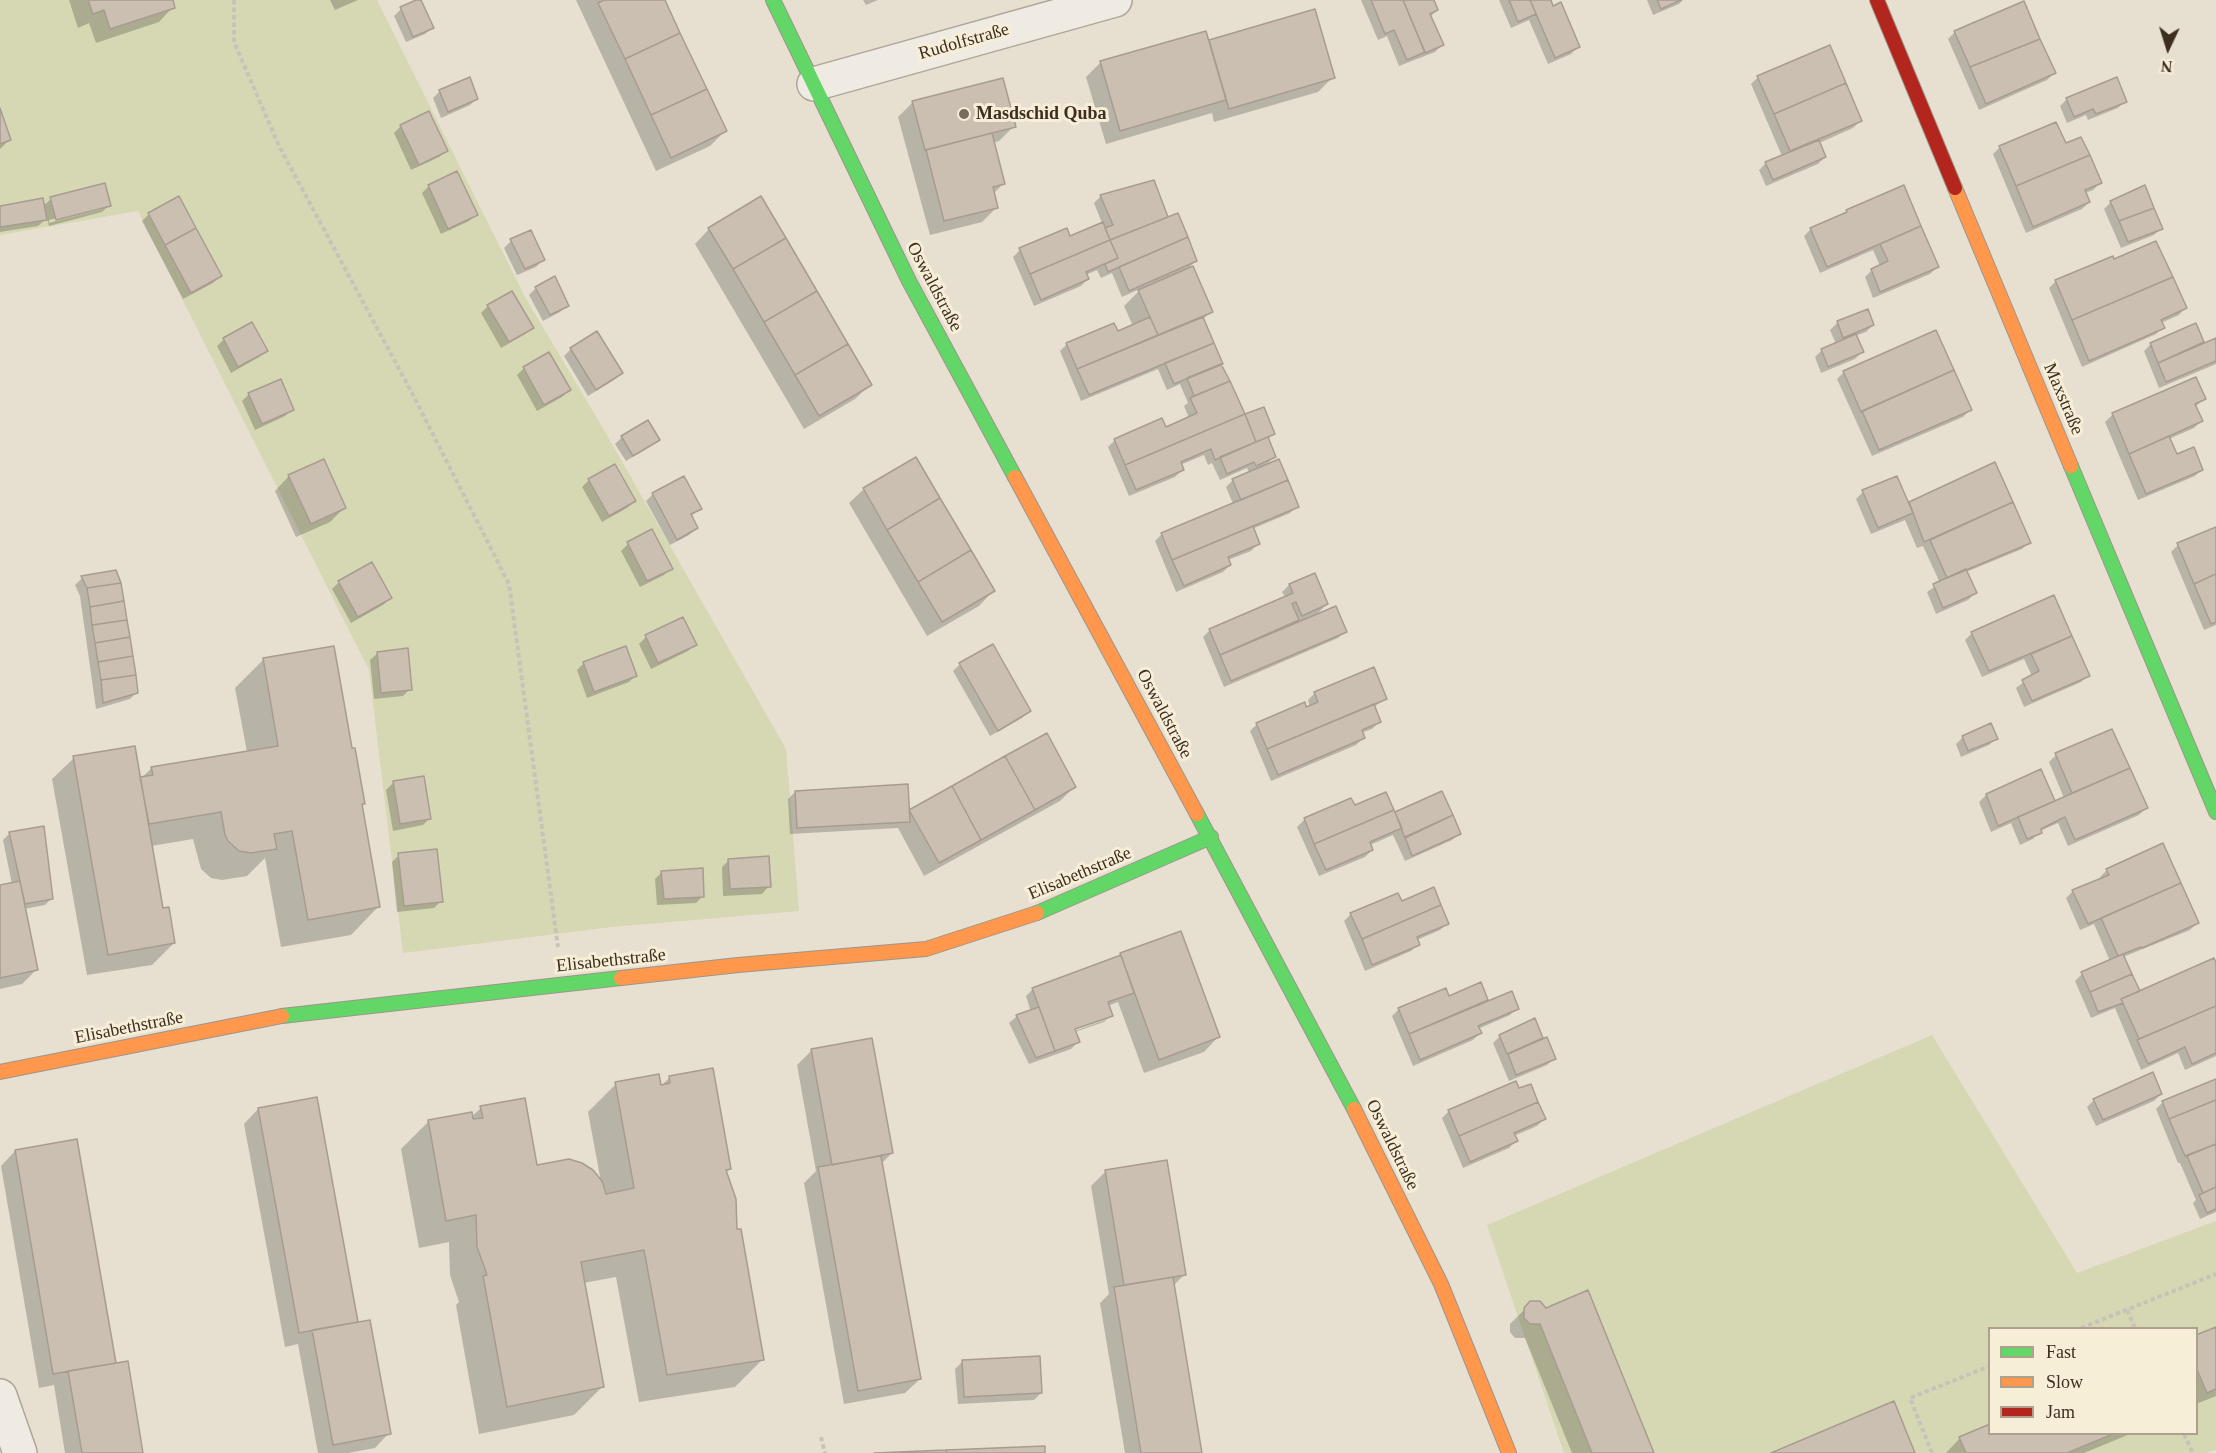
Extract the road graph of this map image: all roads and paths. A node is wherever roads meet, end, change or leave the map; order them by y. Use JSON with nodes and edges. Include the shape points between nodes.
{"nodes":[{"id":1,"x":234,"y":0,"type":"edge"},
{"id":2,"x":773,"y":0,"type":"edge"},
{"id":3,"x":1115,"y":0,"type":"edge"},
{"id":4,"x":1877,"y":0,"type":"edge"},
{"id":5,"x":814,"y":84,"type":"junction"},
{"id":6,"x":2216,"y":812,"type":"edge"},
{"id":7,"x":1210,"y":837,"type":"junction"},
{"id":8,"x":564,"y":984,"type":"junction"},
{"id":9,"x":0,"y":1072,"type":"edge"},
{"id":10,"x":2216,"y":1274,"type":"edge"},
{"id":11,"x":2127,"y":1310,"type":"junction"},
{"id":12,"x":2086,"y":1327,"type":"edge"},
{"id":13,"x":2134,"y":1327,"type":"edge"},
{"id":14,"x":1988,"y":1366,"type":"edge"},
{"id":15,"x":0,"y":1396,"type":"edge"},
{"id":16,"x":2184,"y":1435,"type":"edge"},
{"id":17,"x":821,"y":1437,"type":"dead end"},
{"id":18,"x":20,"y":1453,"type":"edge"},
{"id":19,"x":825,"y":1453,"type":"edge"},
{"id":20,"x":1509,"y":1453,"type":"edge"},
{"id":21,"x":1932,"y":1453,"type":"edge"},
{"id":22,"x":2193,"y":1453,"type":"edge"}],
"edges":[{"from":1,"to":8,"type":"path","via":[[234,42],[279,146],[509,584]]},
{"from":2,"to":5,"type":"street","name":"Oswaldstraße"},
{"from":3,"to":5,"type":"street","name":"Rudolfstraße"},
{"from":4,"to":6,"type":"street","name":"Maxstraße"},
{"from":5,"to":7,"type":"street","name":"Oswaldstraße","via":[[909,281]]},
{"from":7,"to":8,"type":"street","name":"Elisabethstraße","via":[[1047,910],[926,949]]},
{"from":7,"to":20,"type":"street","name":"Oswaldstraße","via":[[1334,1068],[1436,1274]]},
{"from":8,"to":9,"type":"street","name":"Elisabethstraße","via":[[298,1013]]},
{"from":10,"to":11,"type":"path"},
{"from":11,"to":12,"type":"path"},
{"from":11,"to":13,"type":"path"},
{"from":14,"to":21,"type":"path","via":[[1910,1398]]},
{"from":15,"to":18,"type":"street"},
{"from":16,"to":22,"type":"path"},
{"from":17,"to":19,"type":"path"}]}
